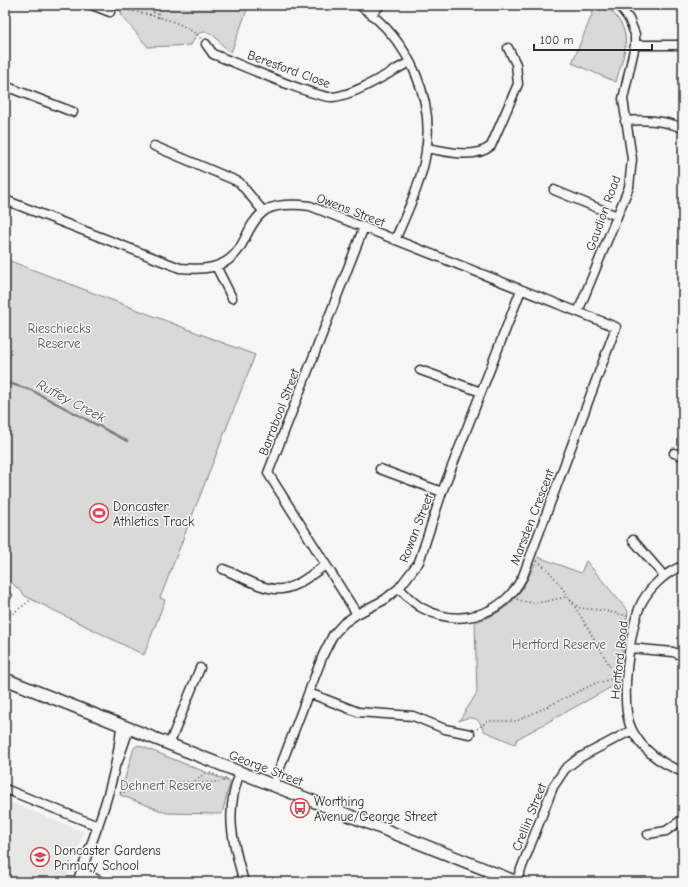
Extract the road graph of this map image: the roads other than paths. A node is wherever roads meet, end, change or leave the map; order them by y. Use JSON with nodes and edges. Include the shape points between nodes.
{"nodes":[{"id":1,"x":92,"y":5,"type":"edge"},
{"id":2,"x":359,"y":5,"type":"edge"},
{"id":3,"x":380,"y":5,"type":"edge"},
{"id":4,"x":619,"y":5,"type":"edge"},
{"id":5,"x":110,"y":12,"type":"road end"},
{"id":6,"x":372,"y":14,"type":"junction"},
{"id":7,"x":206,"y":44,"type":"road end"},
{"id":8,"x":635,"y":45,"type":"junction"},
{"id":9,"x":683,"y":45,"type":"edge"},
{"id":10,"x":508,"y":48,"type":"dead end"},
{"id":11,"x":410,"y":62,"type":"junction"},
{"id":12,"x":5,"y":86,"type":"edge"},
{"id":13,"x":73,"y":112,"type":"dead end"},
{"id":14,"x":626,"y":121,"type":"junction"},
{"id":15,"x":683,"y":128,"type":"edge"},
{"id":16,"x":154,"y":146,"type":"dead end"},
{"id":17,"x":426,"y":148,"type":"junction"},
{"id":18,"x":554,"y":190,"type":"dead end"},
{"id":19,"x":5,"y":200,"type":"edge"},
{"id":20,"x":263,"y":212,"type":"junction"},
{"id":21,"x":617,"y":216,"type":"junction"},
{"id":22,"x":364,"y":227,"type":"junction"},
{"id":23,"x":396,"y":240,"type":"junction"},
{"id":24,"x":216,"y":266,"type":"junction"},
{"id":25,"x":521,"y":290,"type":"junction"},
{"id":26,"x":232,"y":298,"type":"dead end"},
{"id":27,"x":578,"y":312,"type":"junction"},
{"id":28,"x":616,"y":327,"type":"joint"},
{"id":29,"x":420,"y":370,"type":"dead end"},
{"id":30,"x":481,"y":392,"type":"junction"},
{"id":31,"x":674,"y":453,"type":"dead end"},
{"id":32,"x":683,"y":456,"type":"edge"},
{"id":33,"x":380,"y":469,"type":"dead end"},
{"id":34,"x":442,"y":492,"type":"junction"},
{"id":35,"x":633,"y":540,"type":"dead end"},
{"id":36,"x":326,"y":565,"type":"junction"},
{"id":37,"x":683,"y":566,"type":"edge"},
{"id":38,"x":223,"y":569,"type":"dead end"},
{"id":39,"x":664,"y":576,"type":"junction"},
{"id":40,"x":399,"y":588,"type":"junction"},
{"id":41,"x":357,"y":614,"type":"junction"},
{"id":42,"x":630,"y":648,"type":"junction"},
{"id":43,"x":683,"y":656,"type":"edge"},
{"id":44,"x":200,"y":668,"type":"dead end"},
{"id":45,"x":5,"y":680,"type":"edge"},
{"id":46,"x":309,"y":693,"type":"junction"},
{"id":47,"x":125,"y":728,"type":"junction"},
{"id":48,"x":632,"y":730,"type":"junction"},
{"id":49,"x":470,"y":734,"type":"road end"},
{"id":50,"x":169,"y":745,"type":"junction"},
{"id":51,"x":683,"y":772,"type":"edge"},
{"id":52,"x":242,"y":774,"type":"junction"},
{"id":53,"x":273,"y":786,"type":"junction"},
{"id":54,"x":5,"y":789,"type":"edge"},
{"id":55,"x":683,"y":819,"type":"edge"},
{"id":56,"x":98,"y":826,"type":"junction"},
{"id":57,"x":648,"y":834,"type":"dead end"},
{"id":58,"x":79,"y":877,"type":"edge"},
{"id":59,"x":97,"y":882,"type":"edge"},
{"id":60,"x":102,"y":882,"type":"edge"},
{"id":61,"x":244,"y":882,"type":"edge"},
{"id":62,"x":517,"y":882,"type":"edge"}],
"edges":[{"from":1,"to":5,"type":"street"},
{"from":2,"to":6,"type":"street"},
{"from":3,"to":6,"type":"street"},
{"from":4,"to":8,"type":"street","name":"Gaudion Road","via":[[629,19],[635,34]]},
{"from":6,"to":11,"type":"street","via":[[391,33]]},
{"from":7,"to":11,"type":"street","name":"Beresford Close","via":[[213,54],[305,90],[331,97],[348,94]]},
{"from":8,"to":9,"type":"street"},
{"from":8,"to":14,"type":"street","name":"Gaudion Road","via":[[623,99]]},
{"from":10,"to":17,"type":"street","via":[[516,64],[518,84],[491,146],[472,153]]},
{"from":11,"to":17,"type":"street","via":[[426,106]]},
{"from":12,"to":13,"type":"street"},
{"from":14,"to":15,"type":"street","via":[[647,119]]},
{"from":14,"to":21,"type":"street","name":"Gaudion Road","via":[[632,159],[629,187]]},
{"from":16,"to":20,"type":"street","via":[[239,182]]},
{"from":17,"to":23,"type":"street","via":[[422,172]]},
{"from":18,"to":21,"type":"street"},
{"from":19,"to":24,"type":"street","via":[[180,268],[202,270]]},
{"from":20,"to":22,"type":"street","name":"Owens Street","via":[[290,203],[310,206]]},
{"from":20,"to":24,"type":"street","via":[[249,229],[238,250]]},
{"from":21,"to":27,"type":"street","name":"Gaudion Road"},
{"from":22,"to":23,"type":"street","name":"Owens Street"},
{"from":22,"to":36,"type":"street","name":"Barrabool Street","via":[[268,473]]},
{"from":23,"to":25,"type":"street","name":"Owens Street"},
{"from":24,"to":26,"type":"street"},
{"from":25,"to":27,"type":"street","name":"Owens Street"},
{"from":25,"to":30,"type":"street","name":"Rowan Street"},
{"from":27,"to":28,"type":"street","name":"Owens Street"},
{"from":28,"to":40,"type":"street","name":"Marsden Crescent","via":[[530,558],[515,591],[493,609],[465,618],[444,616],[422,608]]},
{"from":29,"to":30,"type":"street"},
{"from":30,"to":34,"type":"street","name":"Rowan Street"},
{"from":31,"to":32,"type":"street"},
{"from":33,"to":34,"type":"street"},
{"from":34,"to":40,"type":"street","name":"Rowan Street","via":[[419,562]]},
{"from":35,"to":39,"type":"street"},
{"from":36,"to":38,"type":"street","via":[[282,589],[264,586]]},
{"from":36,"to":41,"type":"street","name":"Barrabool Street"},
{"from":37,"to":39,"type":"street","name":"Hertford Road"},
{"from":39,"to":42,"type":"street","name":"Hertford Road","via":[[643,601],[636,617]]},
{"from":40,"to":41,"type":"street","name":"Rowan Street","via":[[384,600]]},
{"from":41,"to":46,"type":"street","name":"Rowan Street","via":[[333,635]]},
{"from":42,"to":43,"type":"street","via":[[673,652]]},
{"from":42,"to":48,"type":"street","name":"Hertford Road","via":[[624,695]]},
{"from":44,"to":50,"type":"street"},
{"from":45,"to":47,"type":"main road","name":"George Street"},
{"from":46,"to":49,"type":"street","via":[[358,712],[413,716],[445,730]]},
{"from":46,"to":53,"type":"street","name":"Rowan Street"},
{"from":47,"to":50,"type":"main road","name":"George Street"},
{"from":47,"to":56,"type":"street","via":[[126,744],[115,767]]},
{"from":48,"to":51,"type":"street","name":"Hertford Road","via":[[643,747],[665,765]]},
{"from":48,"to":62,"type":"street","name":"Crellin Street","via":[[579,758],[565,769],[553,787]]},
{"from":50,"to":52,"type":"main road","name":"George Street"},
{"from":52,"to":53,"type":"main road","name":"George Street"},
{"from":52,"to":61,"type":"street","via":[[231,811],[232,834]]},
{"from":53,"to":62,"type":"main road","name":"George Street"},
{"from":54,"to":56,"type":"street"},
{"from":55,"to":57,"type":"street","via":[[666,831]]},
{"from":56,"to":58,"type":"street"},
{"from":58,"to":59,"type":"street"},
{"from":58,"to":60,"type":"street"}]}
